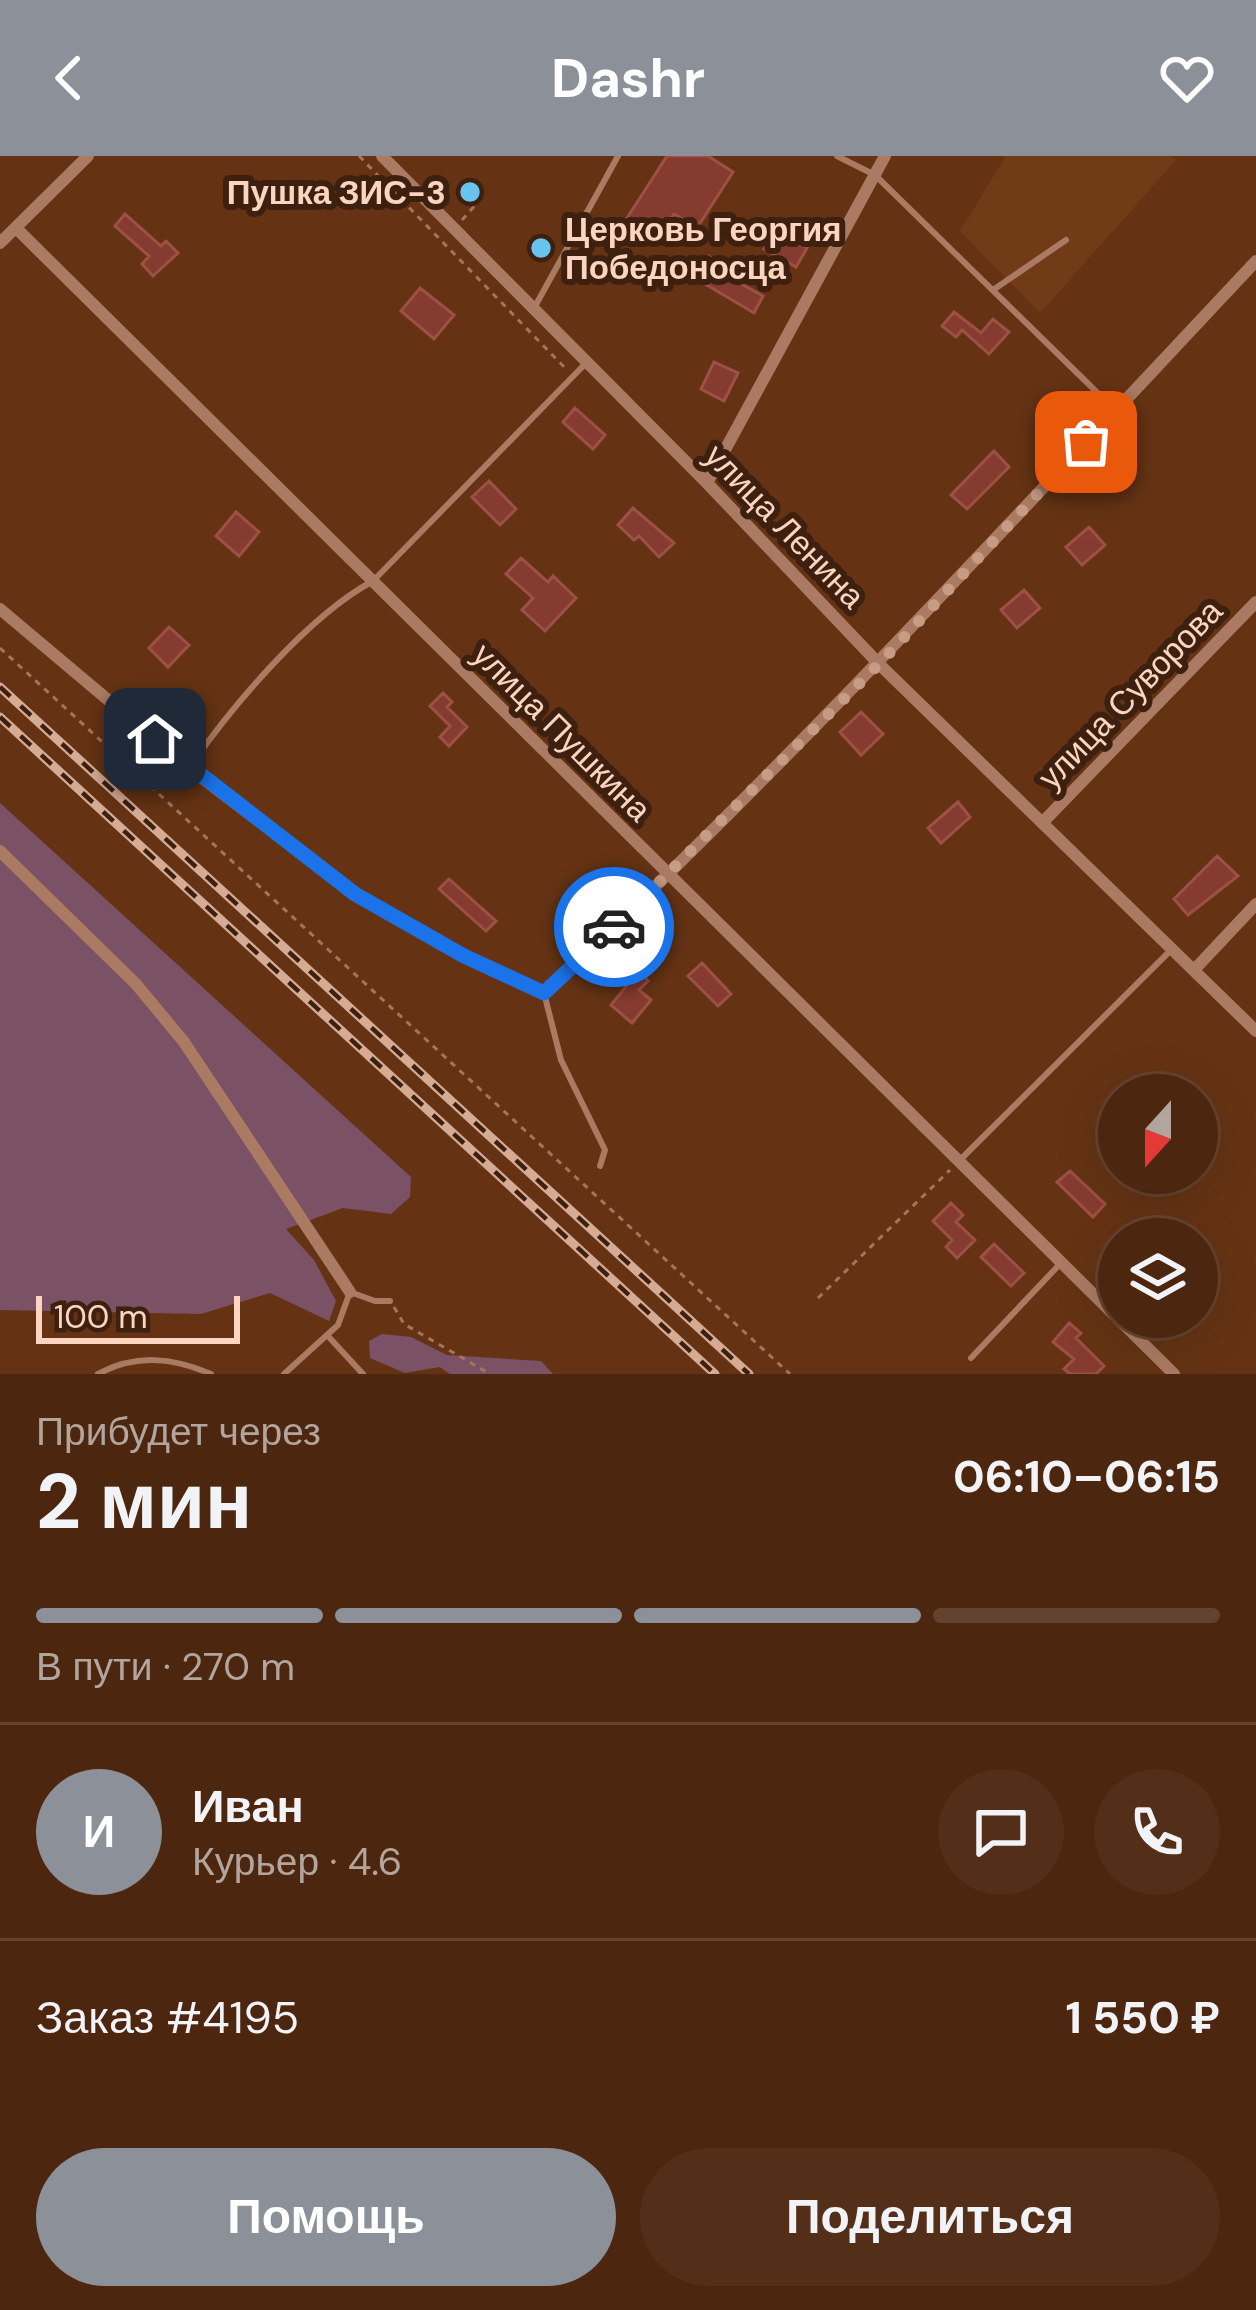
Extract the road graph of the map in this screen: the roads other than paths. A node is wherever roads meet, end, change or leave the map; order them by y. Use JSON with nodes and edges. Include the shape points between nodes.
{"nodes":[{"id":1,"x":88,"y":156,"type":"edge"},
{"id":2,"x":382,"y":156,"type":"edge"},
{"id":3,"x":618,"y":156,"type":"edge"},
{"id":4,"x":837,"y":156,"type":"edge"},
{"id":5,"x":885,"y":156,"type":"edge"},
{"id":6,"x":875,"y":175,"type":"junction"},
{"id":7,"x":16,"y":228,"type":"junction"},
{"id":8,"x":1066,"y":240,"type":"dead end"},
{"id":9,"x":0,"y":243,"type":"edge"},
{"id":10,"x":1256,"y":261,"type":"edge"},
{"id":11,"x":993,"y":290,"type":"junction"},
{"id":12,"x":533,"y":310,"type":"junction"},
{"id":13,"x":587,"y":362,"type":"junction"},
{"id":14,"x":1115,"y":410,"type":"junction"},
{"id":15,"x":707,"y":483,"type":"junction"},
{"id":16,"x":373,"y":581,"type":"junction"},
{"id":17,"x":1256,"y":602,"type":"edge"},
{"id":18,"x":0,"y":609,"type":"edge"},
{"id":19,"x":879,"y":664,"type":"junction"},
{"id":20,"x":189,"y":768,"type":"junction"},
{"id":21,"x":1042,"y":823,"type":"junction"},
{"id":22,"x":0,"y":851,"type":"edge"},
{"id":23,"x":668,"y":877,"type":"junction"},
{"id":24,"x":1256,"y":904,"type":"edge"},
{"id":25,"x":1172,"y":950,"type":"junction"},
{"id":26,"x":1194,"y":970,"type":"junction"},
{"id":27,"x":544,"y":993,"type":"junction"},
{"id":28,"x":1256,"y":1031,"type":"edge"},
{"id":29,"x":959,"y":1162,"type":"junction"},
{"id":30,"x":600,"y":1166,"type":"dead end"},
{"id":31,"x":1061,"y":1262,"type":"junction"},
{"id":32,"x":350,"y":1292,"type":"junction"},
{"id":33,"x":390,"y":1300,"type":"road end"},
{"id":34,"x":327,"y":1335,"type":"junction"},
{"id":35,"x":970,"y":1358,"type":"dead end"},
{"id":36,"x":98,"y":1374,"type":"edge"},
{"id":37,"x":211,"y":1374,"type":"edge"},
{"id":38,"x":284,"y":1374,"type":"edge"},
{"id":39,"x":363,"y":1374,"type":"edge"},
{"id":40,"x":1174,"y":1374,"type":"edge"}],
"edges":[{"from":1,"to":7,"type":"street"},
{"from":2,"to":12,"type":"street","name":"улица Ленина"},
{"from":3,"to":12,"type":"lane"},
{"from":4,"to":6,"type":"lane"},
{"from":5,"to":6,"type":"street"},
{"from":6,"to":11,"type":"lane"},
{"from":6,"to":15,"type":"street"},
{"from":7,"to":9,"type":"street"},
{"from":7,"to":16,"type":"street","name":"улица Пушкина"},
{"from":8,"to":11,"type":"lane"},
{"from":10,"to":14,"type":"street"},
{"from":11,"to":14,"type":"lane"},
{"from":12,"to":13,"type":"street","name":"улица Ленина"},
{"from":13,"to":15,"type":"street","name":"улица Ленина"},
{"from":13,"to":16,"type":"lane"},
{"from":14,"to":19,"type":"street"},
{"from":15,"to":19,"type":"street","name":"улица Ленина"},
{"from":16,"to":20,"type":"lane","via":[[344,597],[223,718]]},
{"from":16,"to":23,"type":"street","name":"улица Пушкина"},
{"from":17,"to":21,"type":"street","name":"улица Суворова"},
{"from":18,"to":20,"type":"street"},
{"from":19,"to":21,"type":"street","name":"улица Ленина"},
{"from":19,"to":23,"type":"street"},
{"from":20,"to":27,"type":"street","via":[[355,894]]},
{"from":21,"to":25,"type":"street","name":"улица Ленина"},
{"from":22,"to":32,"type":"street","via":[[184,1042]]},
{"from":23,"to":27,"type":"street"},
{"from":23,"to":29,"type":"street","name":"улица Пушкина"},
{"from":24,"to":26,"type":"street"},
{"from":25,"to":26,"type":"street","name":"улица Ленина"},
{"from":25,"to":29,"type":"lane"},
{"from":26,"to":28,"type":"street","name":"улица Ленина"},
{"from":27,"to":30,"type":"lane","via":[[561,1060],[604,1150]]},
{"from":29,"to":31,"type":"street","name":"улица Пушкина"},
{"from":31,"to":35,"type":"lane"},
{"from":31,"to":40,"type":"street","name":"улица Пушкина"},
{"from":32,"to":33,"type":"lane"},
{"from":32,"to":34,"type":"lane"},
{"from":34,"to":38,"type":"lane"},
{"from":34,"to":39,"type":"lane"},
{"from":36,"to":37,"type":"lane","via":[[158,1358]]}]}
